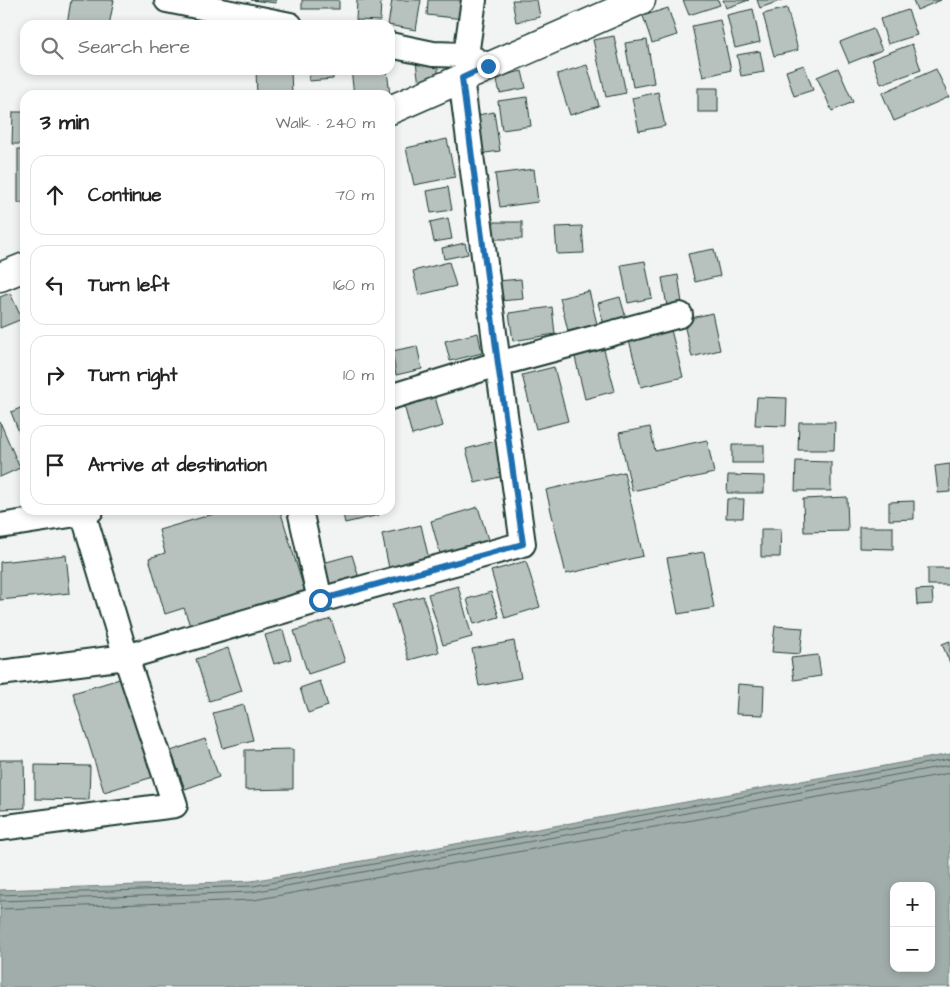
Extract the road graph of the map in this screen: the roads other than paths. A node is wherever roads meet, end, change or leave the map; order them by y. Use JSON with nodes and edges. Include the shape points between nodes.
{"nodes":[{"id":1,"x":167,"y":0,"type":"edge"},
{"id":2,"x":474,"y":0,"type":"edge"},
{"id":3,"x":641,"y":0,"type":"edge"},
{"id":4,"x":265,"y":20,"type":"edge"},
{"id":5,"x":395,"y":46,"type":"edge"},
{"id":6,"x":472,"y":66,"type":"junction"},
{"id":7,"x":395,"y":107,"type":"edge"},
{"id":8,"x":20,"y":269,"type":"edge"},
{"id":9,"x":0,"y":277,"type":"edge"},
{"id":10,"x":680,"y":316,"type":"dead end"},
{"id":11,"x":498,"y":364,"type":"junction"},
{"id":12,"x":395,"y":396,"type":"edge"},
{"id":13,"x":68,"y":515,"type":"edge"},
{"id":14,"x":88,"y":515,"type":"edge"},
{"id":15,"x":301,"y":515,"type":"edge"},
{"id":16,"x":0,"y":526,"type":"edge"},
{"id":17,"x":320,"y":600,"type":"junction"},
{"id":18,"x":126,"y":657,"type":"junction"},
{"id":19,"x":0,"y":673,"type":"edge"},
{"id":20,"x":0,"y":828,"type":"edge"}],
"edges":[{"from":1,"to":4,"type":"street"},
{"from":2,"to":6,"type":"street"},
{"from":3,"to":6,"type":"main road"},
{"from":5,"to":6,"type":"street"},
{"from":6,"to":7,"type":"main road"},
{"from":6,"to":11,"type":"street"},
{"from":8,"to":9,"type":"main road"},
{"from":10,"to":11,"type":"street"},
{"from":11,"to":12,"type":"street"},
{"from":11,"to":17,"type":"street","via":[[523,544]]},
{"from":13,"to":16,"type":"street"},
{"from":14,"to":18,"type":"street"},
{"from":15,"to":17,"type":"street"},
{"from":17,"to":18,"type":"street"},
{"from":18,"to":19,"type":"street"},
{"from":18,"to":20,"type":"street","via":[[175,805]]}]}
